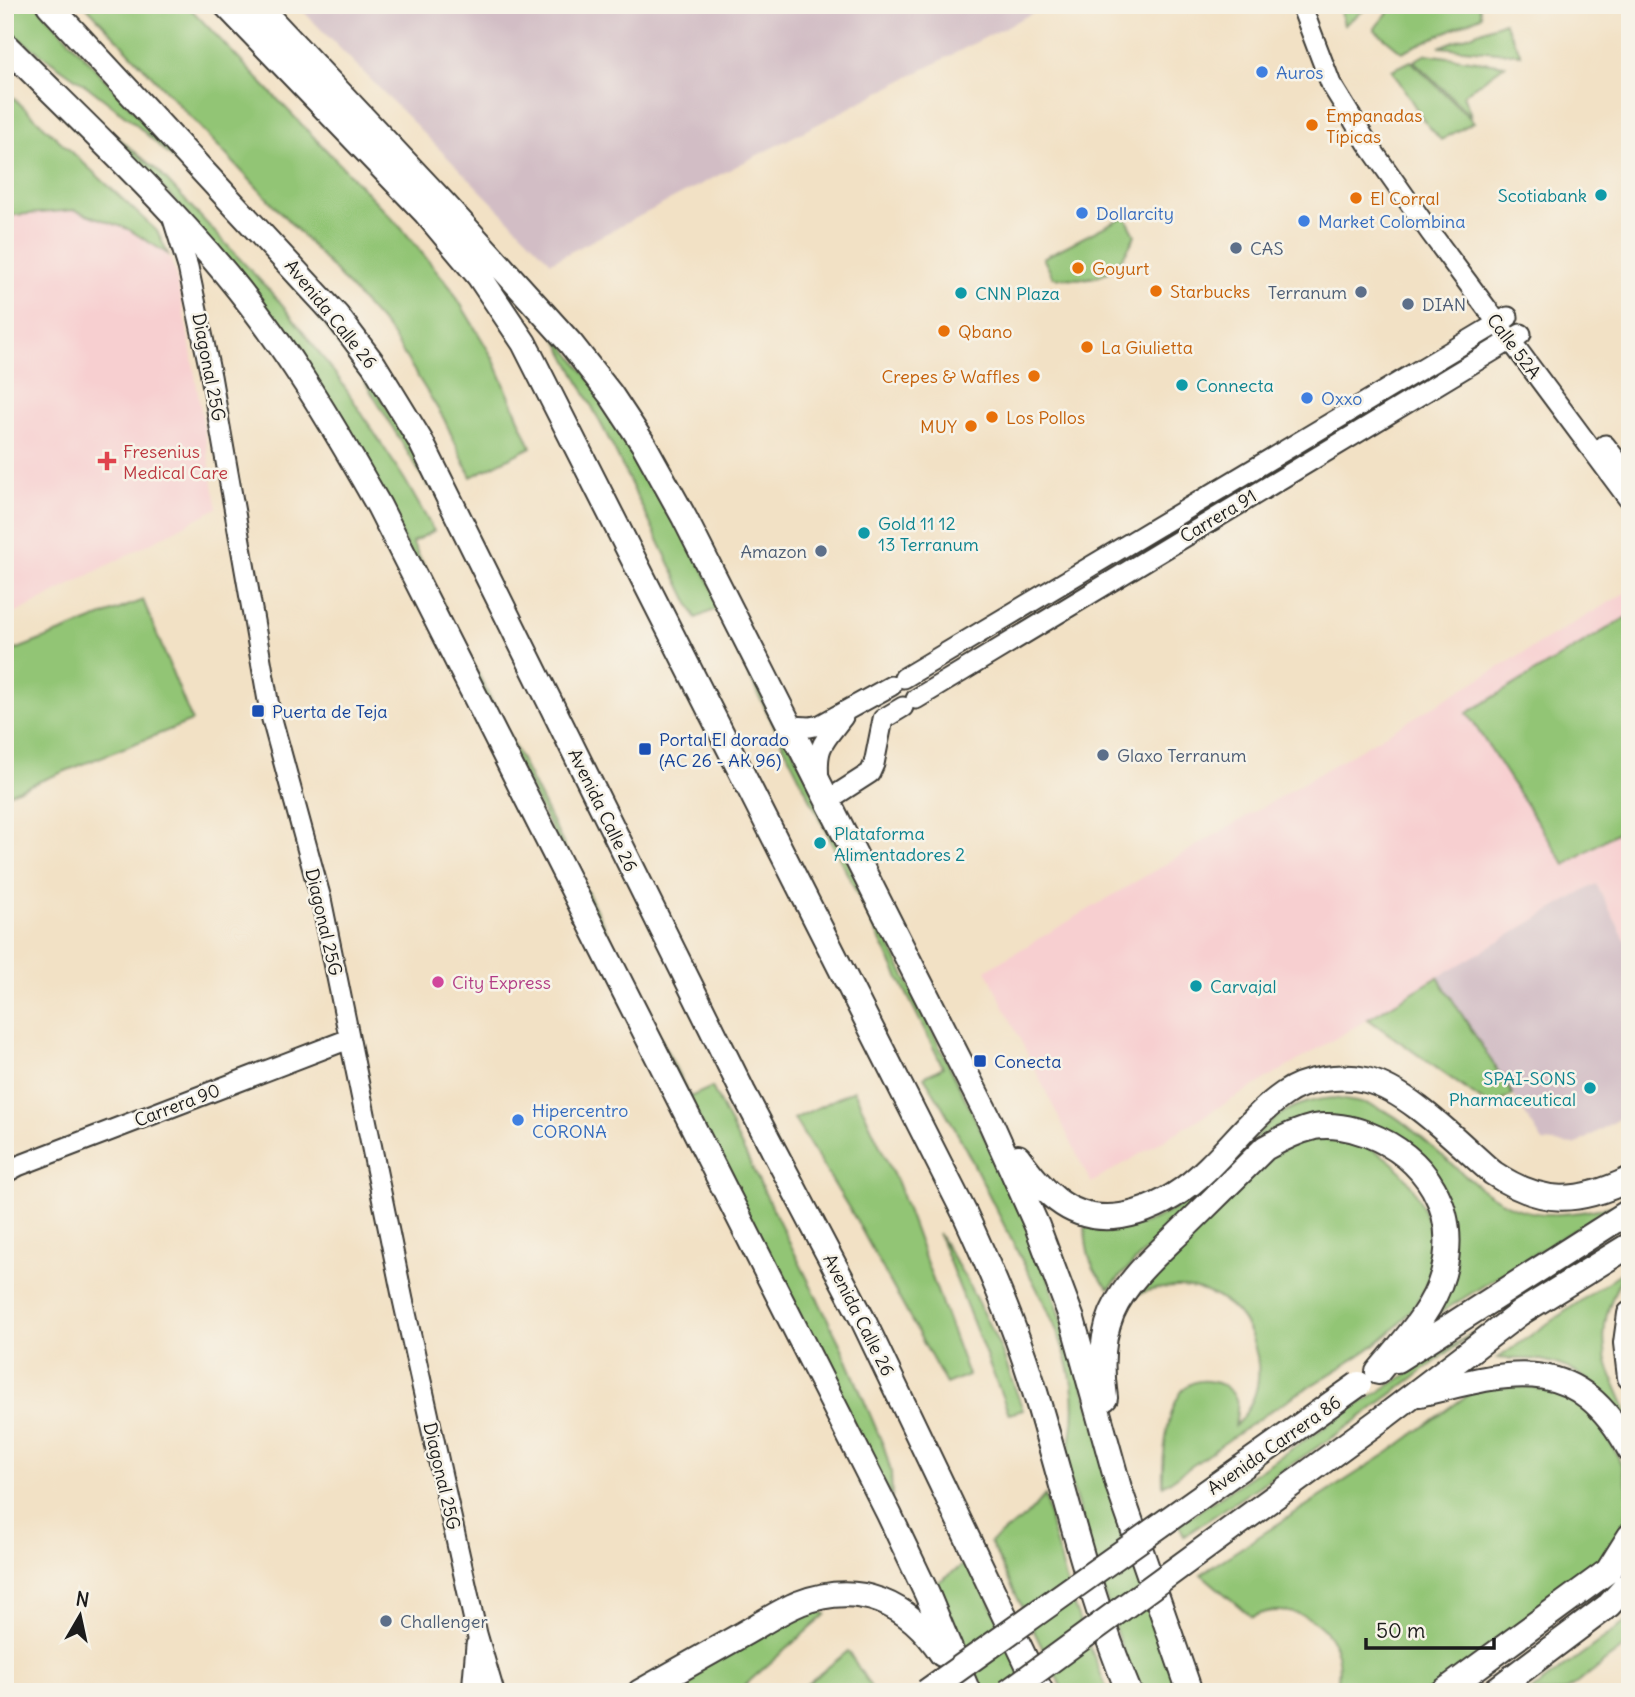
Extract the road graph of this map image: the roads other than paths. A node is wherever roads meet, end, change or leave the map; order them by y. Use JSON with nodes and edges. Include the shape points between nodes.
{"nodes":[{"id":1,"x":49,"y":5,"type":"edge"},
{"id":2,"x":226,"y":5,"type":"edge"},
{"id":3,"x":257,"y":5,"type":"edge"},
{"id":4,"x":1301,"y":5,"type":"edge"},
{"id":5,"x":1311,"y":5,"type":"edge"},
{"id":6,"x":5,"y":45,"type":"edge"},
{"id":7,"x":170,"y":211,"type":"junction"},
{"id":8,"x":1503,"y":320,"type":"junction"},
{"id":9,"x":1515,"y":337,"type":"junction"},
{"id":10,"x":1630,"y":477,"type":"edge"},
{"id":11,"x":1630,"y":501,"type":"edge"},
{"id":12,"x":871,"y":698,"type":"junction"},
{"id":13,"x":847,"y":712,"type":"junction"},
{"id":14,"x":883,"y":719,"type":"junction"},
{"id":15,"x":792,"y":726,"type":"junction"},
{"id":16,"x":824,"y":791,"type":"junction"},
{"id":17,"x":349,"y":1039,"type":"junction"},
{"id":18,"x":990,"y":1121,"type":"junction"},
{"id":19,"x":5,"y":1173,"type":"edge"},
{"id":20,"x":1630,"y":1179,"type":"edge"},
{"id":21,"x":1630,"y":1211,"type":"edge"},
{"id":22,"x":1630,"y":1245,"type":"edge"},
{"id":23,"x":1630,"y":1314,"type":"edge"},
{"id":24,"x":1630,"y":1377,"type":"edge"},
{"id":25,"x":1369,"y":1378,"type":"junction"},
{"id":26,"x":1413,"y":1396,"type":"junction"},
{"id":27,"x":1630,"y":1450,"type":"edge"},
{"id":28,"x":1119,"y":1488,"type":"junction"},
{"id":29,"x":1630,"y":1536,"type":"edge"},
{"id":30,"x":1630,"y":1581,"type":"edge"},
{"id":31,"x":1168,"y":1630,"type":"junction"},
{"id":32,"x":477,"y":1634,"type":"junction"},
{"id":33,"x":472,"y":1692,"type":"edge"},
{"id":34,"x":482,"y":1692,"type":"edge"},
{"id":35,"x":494,"y":1692,"type":"edge"},
{"id":36,"x":640,"y":1692,"type":"edge"},
{"id":37,"x":926,"y":1692,"type":"edge"},
{"id":38,"x":968,"y":1692,"type":"edge"},
{"id":39,"x":1008,"y":1692,"type":"edge"},
{"id":40,"x":1041,"y":1692,"type":"edge"},
{"id":41,"x":1129,"y":1692,"type":"edge"},
{"id":42,"x":1191,"y":1692,"type":"edge"},
{"id":43,"x":1203,"y":1692,"type":"edge"},
{"id":44,"x":1443,"y":1692,"type":"edge"},
{"id":45,"x":1493,"y":1692,"type":"edge"}],
"edges":[{"from":1,"to":40,"type":"main road","name":"Avenida Calle 26","via":[[329,307],[374,365],[420,440],[743,1091],[863,1320]]},
{"from":2,"to":41,"type":"main road","via":[[450,241],[479,276],[530,355],[958,1201],[1004,1301]]},
{"from":3,"to":15,"type":"main road","via":[[562,334],[611,395],[684,517]]},
{"from":4,"to":8,"type":"street","name":"Calle 52A","via":[[1331,84],[1357,128],[1430,232]]},
{"from":5,"to":8,"type":"street","name":"Calle 52A","via":[[1328,53],[1364,122]]},
{"from":6,"to":7,"type":"main road"},
{"from":7,"to":17,"type":"street","name":"Diagonal 25G","via":[[188,267],[211,376],[271,712],[321,899]]},
{"from":7,"to":38,"type":"main road","via":[[283,348],[379,506],[884,1502]]},
{"from":8,"to":9,"type":"street","name":"Calle 52A"},
{"from":8,"to":12,"type":"street","name":"Carrera 91"},
{"from":9,"to":10,"type":"street","name":"Calle 52A"},
{"from":9,"to":11,"type":"street","name":"Calle 52A"},
{"from":9,"to":14,"type":"street","name":"Carrera 91"},
{"from":12,"to":13,"type":"street","name":"Carrera 91"},
{"from":12,"to":14,"type":"street"},
{"from":13,"to":15,"type":"street","name":"Carrera 91","via":[[816,726]]},
{"from":13,"to":16,"type":"street","name":"Carrera 91","via":[[817,758]]},
{"from":14,"to":16,"type":"street","via":[[870,773]]},
{"from":15,"to":16,"type":"main road"},
{"from":16,"to":18,"type":"main road"},
{"from":17,"to":19,"type":"street","name":"Carrera 90"},
{"from":17,"to":32,"type":"street","name":"Diagonal 25G"},
{"from":18,"to":20,"type":"main road","via":[[1046,1191],[1071,1209],[1098,1217],[1130,1214],[1164,1201],[1206,1170],[1285,1093],[1316,1081],[1345,1078],[1381,1084],[1398,1093],[1493,1173],[1538,1195],[1580,1198]]},
{"from":18,"to":28,"type":"main road","via":[[1072,1318]]},
{"from":21,"to":25,"type":"main road","name":"Avenida Carrera 86"},
{"from":22,"to":26,"type":"main road","via":[[1520,1313]]},
{"from":23,"to":24,"type":"main road","via":[[1626,1343]]},
{"from":25,"to":28,"type":"main road","via":[[1434,1296],[1443,1274],[1446,1224],[1436,1191],[1405,1155],[1386,1141],[1353,1129],[1317,1127],[1265,1148],[1157,1254],[1129,1285],[1112,1314],[1102,1364]]},
{"from":25,"to":37,"type":"main road","name":"Avenida Carrera 86","bridge":true},
{"from":26,"to":27,"type":"main road","via":[[1509,1374],[1552,1379],[1588,1395]]},
{"from":26,"to":39,"type":"main road","bridge":true},
{"from":28,"to":31,"type":"main road"},
{"from":29,"to":44,"type":"main road","via":[[1608,1571]]},
{"from":30,"to":45,"type":"main road","via":[[1609,1605]]},
{"from":31,"to":42,"type":"main road"},
{"from":31,"to":43,"type":"main road"},
{"from":32,"to":33,"type":"street"},
{"from":32,"to":34,"type":"street","name":"Diagonal 25G"},
{"from":32,"to":35,"type":"street","name":"Diagonal 25G"},
{"from":36,"to":38,"type":"main road","via":[[797,1604],[849,1594],[889,1603],[914,1620],[935,1642]]}]}
